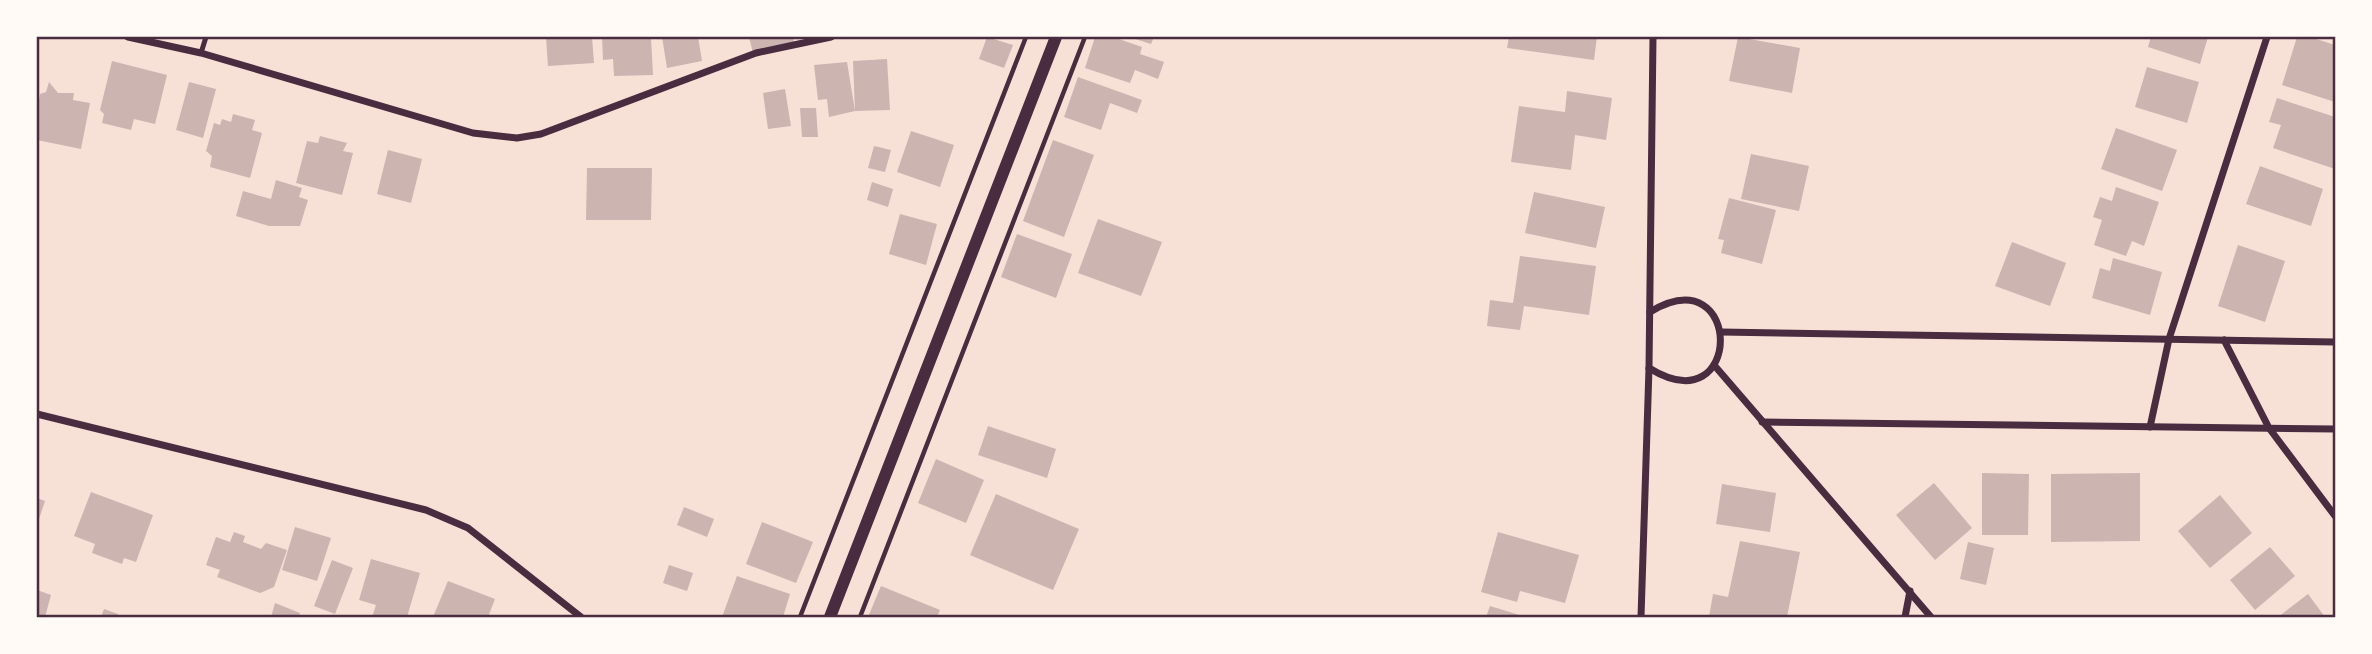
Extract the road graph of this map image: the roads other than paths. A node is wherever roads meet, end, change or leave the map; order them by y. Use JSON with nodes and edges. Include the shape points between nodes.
{"nodes":[{"id":1,"x":128,"y":37,"type":"edge"},
{"id":2,"x":206,"y":37,"type":"edge"},
{"id":3,"x":831,"y":37,"type":"edge"},
{"id":4,"x":1056,"y":37,"type":"edge"},
{"id":5,"x":1653,"y":37,"type":"edge"},
{"id":6,"x":2267,"y":37,"type":"edge"},
{"id":7,"x":201,"y":53,"type":"junction"},
{"id":8,"x":1650,"y":312,"type":"junction"},
{"id":9,"x":1721,"y":331,"type":"junction"},
{"id":10,"x":2169,"y":339,"type":"junction"},
{"id":11,"x":2224,"y":340,"type":"junction"},
{"id":12,"x":2335,"y":342,"type":"edge"},
{"id":13,"x":1714,"y":365,"type":"junction"},
{"id":14,"x":1649,"y":368,"type":"junction"},
{"id":15,"x":37,"y":414,"type":"edge"},
{"id":16,"x":1762,"y":422,"type":"junction"},
{"id":17,"x":2150,"y":427,"type":"junction"},
{"id":18,"x":2269,"y":428,"type":"junction"},
{"id":19,"x":2335,"y":429,"type":"edge"},
{"id":20,"x":2335,"y":516,"type":"edge"},
{"id":21,"x":1910,"y":592,"type":"junction"},
{"id":22,"x":581,"y":617,"type":"edge"},
{"id":23,"x":830,"y":617,"type":"edge"},
{"id":24,"x":1641,"y":617,"type":"edge"},
{"id":25,"x":1906,"y":617,"type":"edge"},
{"id":26,"x":1931,"y":617,"type":"edge"}],
"edges":[{"from":1,"to":7,"type":"street"},
{"from":2,"to":7,"type":"lane"},
{"from":3,"to":7,"type":"street","via":[[756,53],[541,134],[517,138],[473,133]]},
{"from":4,"to":23,"type":"street"},
{"from":5,"to":8,"type":"street"},
{"from":6,"to":10,"type":"street"},
{"from":8,"to":9,"type":"street","via":[[1669,301],[1692,300],[1711,312]]},
{"from":8,"to":14,"type":"street"},
{"from":9,"to":10,"type":"street"},
{"from":9,"to":13,"type":"street","via":[[1722,349]]},
{"from":10,"to":11,"type":"street"},
{"from":10,"to":17,"type":"street"},
{"from":11,"to":12,"type":"street"},
{"from":11,"to":18,"type":"street"},
{"from":13,"to":14,"type":"street","via":[[1695,380],[1670,381]]},
{"from":13,"to":16,"type":"street"},
{"from":14,"to":24,"type":"street"},
{"from":15,"to":22,"type":"street","via":[[426,510],[468,528]]},
{"from":16,"to":17,"type":"street"},
{"from":16,"to":21,"type":"street"},
{"from":17,"to":18,"type":"street"},
{"from":18,"to":19,"type":"street"},
{"from":18,"to":20,"type":"street"},
{"from":21,"to":25,"type":"street"},
{"from":21,"to":26,"type":"street"}]}
